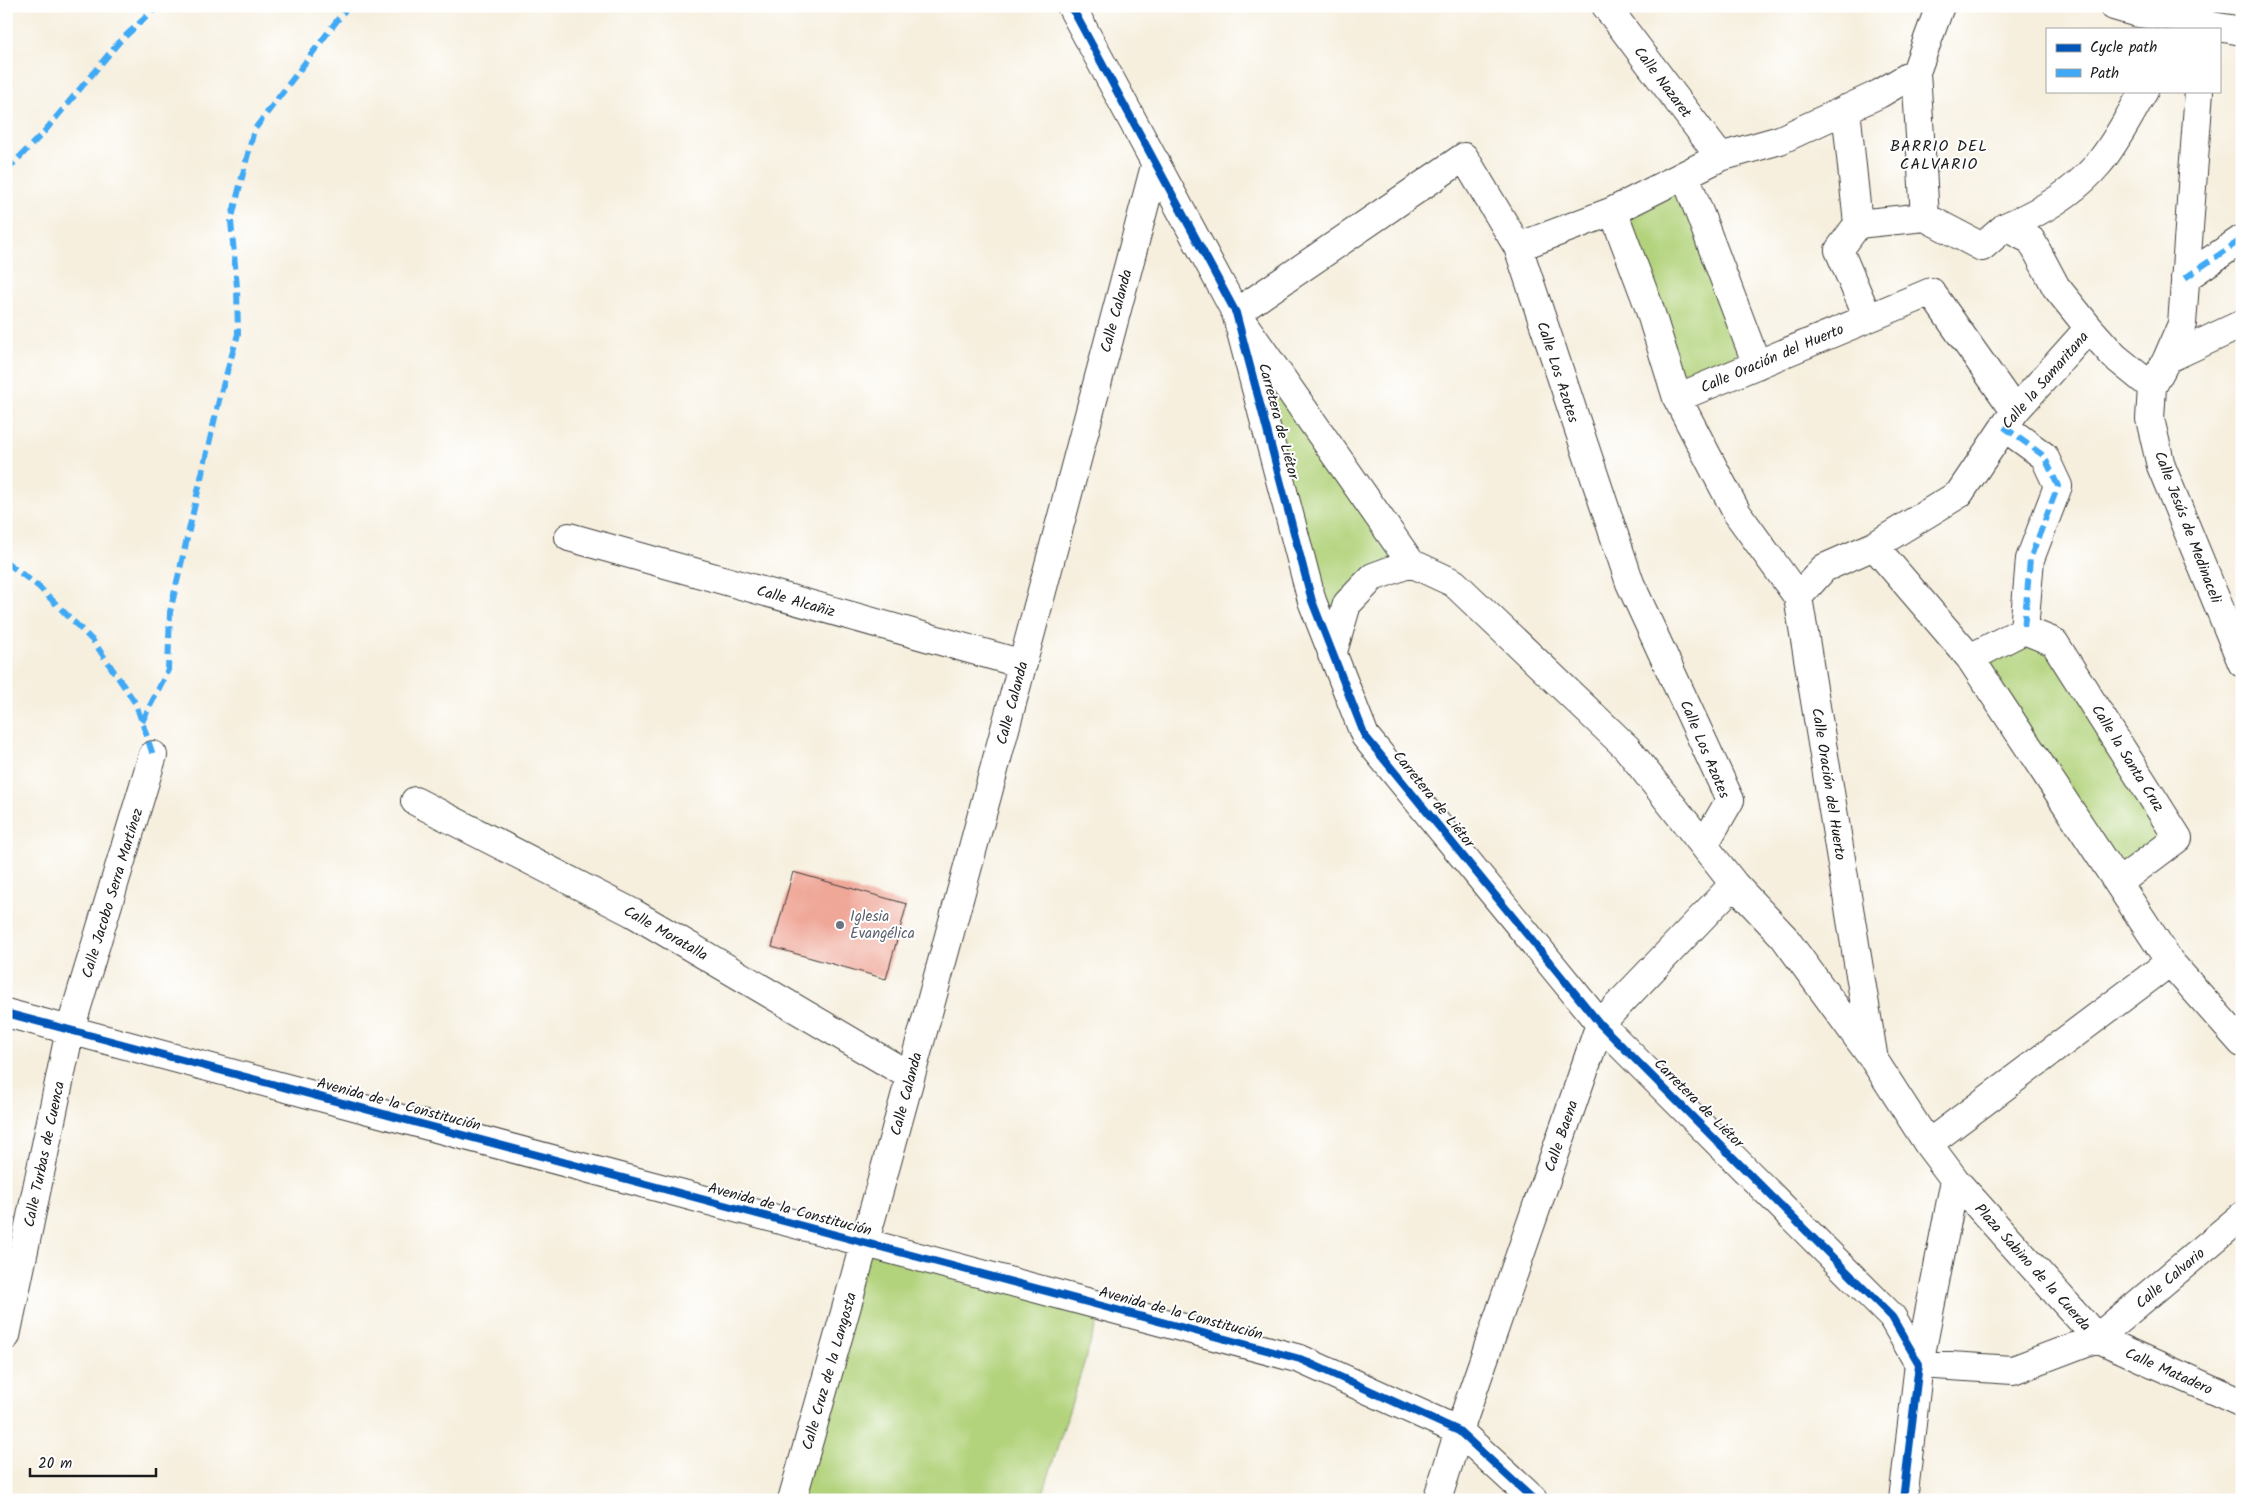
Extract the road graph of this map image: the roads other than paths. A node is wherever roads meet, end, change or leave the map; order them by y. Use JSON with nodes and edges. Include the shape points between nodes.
{"nodes":[{"id":1,"x":1071,"y":6,"type":"edge"},
{"id":2,"x":1606,"y":6,"type":"edge"},
{"id":3,"x":1940,"y":6,"type":"edge"},
{"id":4,"x":2114,"y":6,"type":"edge"},
{"id":5,"x":2185,"y":20,"type":"edge"},
{"id":6,"x":2242,"y":31,"type":"edge"},
{"id":7,"x":1916,"y":72,"type":"junction"},
{"id":8,"x":2143,"y":92,"type":"edge"},
{"id":9,"x":2199,"y":92,"type":"edge"},
{"id":10,"x":1846,"y":109,"type":"junction"},
{"id":11,"x":1720,"y":157,"type":"junction"},
{"id":12,"x":1156,"y":162,"type":"junction"},
{"id":13,"x":1685,"y":175,"type":"junction"},
{"id":14,"x":1613,"y":211,"type":"junction"},
{"id":15,"x":1925,"y":217,"type":"junction"},
{"id":16,"x":1858,"y":224,"type":"junction"},
{"id":17,"x":2005,"y":228,"type":"junction"},
{"id":18,"x":2242,"y":239,"type":"edge"},
{"id":19,"x":1518,"y":248,"type":"junction"},
{"id":20,"x":2185,"y":278,"type":"junction"},
{"id":21,"x":1236,"y":313,"type":"junction"},
{"id":22,"x":1868,"y":318,"type":"junction"},
{"id":23,"x":2241,"y":325,"type":"edge"},
{"id":24,"x":2089,"y":328,"type":"junction"},
{"id":25,"x":2167,"y":359,"type":"junction"},
{"id":26,"x":1757,"y":365,"type":"junction"},
{"id":27,"x":2152,"y":387,"type":"junction"},
{"id":28,"x":1677,"y":398,"type":"junction"},
{"id":29,"x":2010,"y":419,"type":"junction"},
{"id":30,"x":569,"y":537,"type":"dead end"},
{"id":31,"x":1874,"y":546,"type":"junction"},
{"id":32,"x":1411,"y":563,"type":"junction"},
{"id":33,"x":1798,"y":597,"type":"junction"},
{"id":34,"x":2024,"y":630,"type":"junction"},
{"id":35,"x":1332,"y":655,"type":"junction"},
{"id":36,"x":1970,"y":658,"type":"junction"},
{"id":37,"x":2242,"y":663,"type":"edge"},
{"id":38,"x":1023,"y":664,"type":"junction"},
{"id":39,"x":153,"y":755,"type":"dead end"},
{"id":40,"x":415,"y":801,"type":"dead end"},
{"id":41,"x":1704,"y":845,"type":"junction"},
{"id":42,"x":2118,"y":883,"type":"junction"},
{"id":43,"x":1734,"y":884,"type":"junction"},
{"id":44,"x":2170,"y":962,"type":"junction"},
{"id":45,"x":6,"y":1013,"type":"edge"},
{"id":46,"x":1600,"y":1024,"type":"junction"},
{"id":47,"x":70,"y":1030,"type":"junction"},
{"id":48,"x":2242,"y":1043,"type":"edge"},
{"id":49,"x":1874,"y":1060,"type":"junction"},
{"id":50,"x":910,"y":1076,"type":"junction"},
{"id":51,"x":1928,"y":1144,"type":"junction"},
{"id":52,"x":1955,"y":1180,"type":"junction"},
{"id":53,"x":2238,"y":1229,"type":"edge"},
{"id":54,"x":865,"y":1243,"type":"junction"},
{"id":55,"x":6,"y":1336,"type":"edge"},
{"id":56,"x":2097,"y":1338,"type":"junction"},
{"id":57,"x":1919,"y":1364,"type":"junction"},
{"id":58,"x":2242,"y":1403,"type":"edge"},
{"id":59,"x":1459,"y":1431,"type":"junction"},
{"id":60,"x":792,"y":1500,"type":"edge"},
{"id":61,"x":1437,"y":1500,"type":"edge"},
{"id":62,"x":1534,"y":1500,"type":"edge"},
{"id":63,"x":1903,"y":1500,"type":"edge"}],
"edges":[{"from":1,"to":12,"type":"street","name":"Carretera de Liétor"},
{"from":2,"to":11,"type":"street","name":"Calle Nazaret"},
{"from":3,"to":7,"type":"street"},
{"from":4,"to":5,"type":"street"},
{"from":5,"to":6,"type":"street"},
{"from":7,"to":10,"type":"street"},
{"from":7,"to":15,"type":"street"},
{"from":8,"to":17,"type":"street","via":[[2100,163],[2071,190],[2030,217]]},
{"from":9,"to":20,"type":"street"},
{"from":10,"to":11,"type":"street","via":[[1780,140]]},
{"from":10,"to":16,"type":"street"},
{"from":11,"to":13,"type":"street"},
{"from":12,"to":21,"type":"street","name":"Carretera de Liétor"},
{"from":12,"to":38,"type":"street","name":"Calle Calanda"},
{"from":13,"to":14,"type":"street"},
{"from":13,"to":26,"type":"street"},
{"from":14,"to":19,"type":"street"},
{"from":14,"to":28,"type":"street","name":"Calle Oración del Huerto","via":[[1648,304]]},
{"from":15,"to":16,"type":"street"},
{"from":15,"to":17,"type":"street","via":[[1982,247]]},
{"from":16,"to":22,"type":"street","via":[[1839,250]]},
{"from":17,"to":24,"type":"street","via":[[2031,240],[2056,287]]},
{"from":18,"to":20,"type":"street"},
{"from":19,"to":21,"type":"street","name":"Calle Los Azotes","via":[[1464,157]]},
{"from":19,"to":41,"type":"street","name":"Calle Los Azotes","via":[[1630,582],[1730,800]]},
{"from":20,"to":25,"type":"street","via":[[2182,324]]},
{"from":21,"to":32,"type":"street","name":"Carretera de Liétor"},
{"from":21,"to":35,"type":"street","name":"Carretera de Liétor","via":[[1312,601]]},
{"from":22,"to":26,"type":"street","name":"Calle Oración del Huerto"},
{"from":22,"to":29,"type":"street","name":"Calle Oración del Huerto","via":[[1931,292]]},
{"from":23,"to":25,"type":"street"},
{"from":24,"to":27,"type":"street","name":"Calle la Samaritana","via":[[2114,356]]},
{"from":24,"to":29,"type":"street","name":"Calle la Samaritana"},
{"from":25,"to":27,"type":"street"},
{"from":26,"to":28,"type":"street","name":"Calle Oración del Huerto"},
{"from":27,"to":37,"type":"street","name":"Calle Jesús de Medinaceli","via":[[2150,419],[2162,466]]},
{"from":28,"to":33,"type":"street","name":"Calle Oración del Huerto","via":[[1737,513]]},
{"from":29,"to":31,"type":"street","name":"Calle la Samaritana","via":[[1959,494]]},
{"from":29,"to":34,"type":"street","via":[[2044,456],[2058,486],[2030,559]]},
{"from":30,"to":38,"type":"street","name":"Calle Alcañiz"},
{"from":31,"to":33,"type":"street","name":"Calle la Samaritana","via":[[1824,568]]},
{"from":31,"to":36,"type":"street"},
{"from":32,"to":35,"type":"street","via":[[1373,577],[1346,604]]},
{"from":32,"to":41,"type":"street","via":[[1454,583],[1627,748]]},
{"from":33,"to":49,"type":"street","name":"Calle Oración del Huerto"},
{"from":34,"to":36,"type":"street"},
{"from":34,"to":42,"type":"street","name":"Calle la Santa Cruz","via":[[2054,642],[2178,838]]},
{"from":35,"to":46,"type":"street","name":"Carretera de Liétor","via":[[1365,736]]},
{"from":36,"to":42,"type":"street"},
{"from":38,"to":50,"type":"street","name":"Calle Calanda"},
{"from":39,"to":47,"type":"street","name":"Calle Jacobo Serra Martínez"},
{"from":40,"to":50,"type":"street","name":"Calle Moratalla","via":[[633,913]]},
{"from":41,"to":43,"type":"street"},
{"from":42,"to":44,"type":"street"},
{"from":43,"to":46,"type":"street","name":"Calle Baena"},
{"from":43,"to":49,"type":"street","via":[[1784,937]]},
{"from":44,"to":48,"type":"street"},
{"from":44,"to":51,"type":"street"},
{"from":45,"to":47,"type":"street","name":"Avenida de la Constitución"},
{"from":46,"to":57,"type":"street","name":"Carretera de Liétor","via":[[1892,1317]]},
{"from":46,"to":59,"type":"street","name":"Calle Baena"},
{"from":47,"to":54,"type":"street","name":"Avenida de la Constitución"},
{"from":47,"to":55,"type":"street","name":"Calle Turbas de Cuenca"},
{"from":49,"to":51,"type":"street","name":"Calle Oración del Huerto"},
{"from":50,"to":54,"type":"street","name":"Calle Calanda"},
{"from":51,"to":52,"type":"street","name":"Calle Oración del Huerto"},
{"from":52,"to":56,"type":"street","name":"Plaza Sabino de la Cuerda"},
{"from":52,"to":57,"type":"street"},
{"from":53,"to":56,"type":"street","name":"Calle Calvario"},
{"from":54,"to":59,"type":"street","name":"Avenida de la Constitución","via":[[1300,1360]]},
{"from":54,"to":60,"type":"street","name":"Calle Cruz de la Langosta"},
{"from":56,"to":57,"type":"street","name":"Plaza Sabino de la Cuerda","via":[[2013,1370]]},
{"from":56,"to":58,"type":"street","name":"Calle Matadero"},
{"from":57,"to":63,"type":"street"},
{"from":59,"to":61,"type":"street","name":"Calle Baena"},
{"from":59,"to":62,"type":"street","name":"Avenida de la Constitución"}]}
